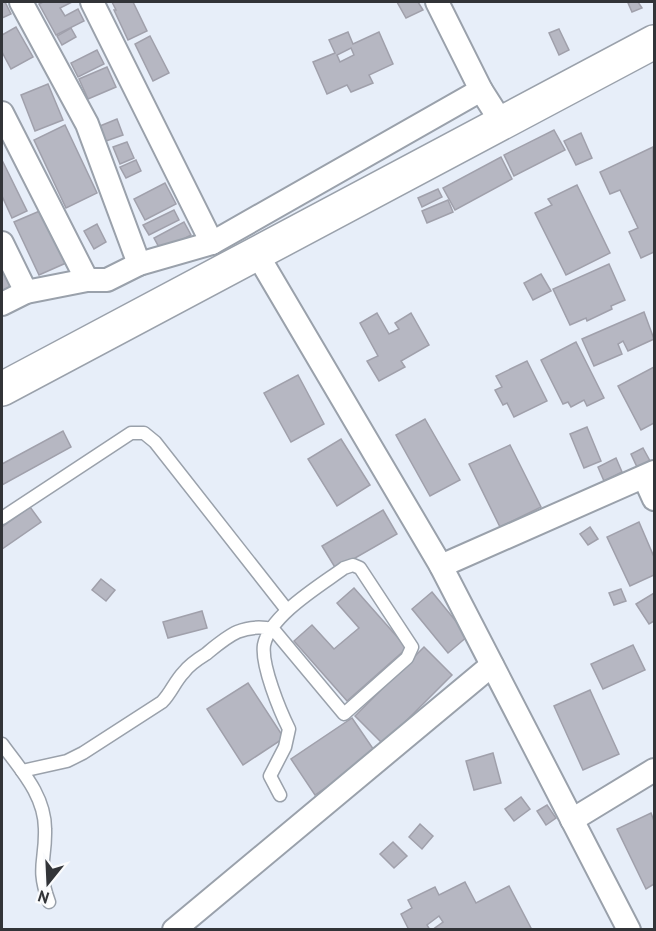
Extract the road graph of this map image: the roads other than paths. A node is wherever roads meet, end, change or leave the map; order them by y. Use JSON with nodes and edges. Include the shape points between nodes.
{"nodes":[{"id":1,"x":21,"y":2,"type":"edge"},
{"id":2,"x":92,"y":2,"type":"edge"},
{"id":3,"x":437,"y":2,"type":"edge"},
{"id":4,"x":654,"y":42,"type":"edge"},
{"id":5,"x":481,"y":90,"type":"junction"},
{"id":6,"x":2,"y":113,"type":"edge"},
{"id":7,"x":502,"y":123,"type":"junction"},
{"id":8,"x":2,"y":243,"type":"edge"},
{"id":9,"x":212,"y":243,"type":"junction"},
{"id":10,"x":257,"y":254,"type":"junction"},
{"id":11,"x":139,"y":264,"type":"junction"},
{"id":12,"x":87,"y":280,"type":"junction"},
{"id":13,"x":26,"y":292,"type":"junction"},
{"id":14,"x":2,"y":304,"type":"edge"},
{"id":15,"x":2,"y":389,"type":"edge"},
{"id":16,"x":650,"y":475,"type":"edge"},
{"id":17,"x":654,"y":499,"type":"edge"},
{"id":18,"x":2,"y":518,"type":"edge"},
{"id":19,"x":441,"y":566,"type":"junction"},
{"id":20,"x":286,"y":610,"type":"junction"},
{"id":21,"x":273,"y":629,"type":"junction"},
{"id":22,"x":492,"y":665,"type":"junction"},
{"id":23,"x":2,"y":744,"type":"edge"},
{"id":24,"x":654,"y":770,"type":"edge"},
{"id":25,"x":22,"y":771,"type":"junction"},
{"id":26,"x":280,"y":795,"type":"dead end"},
{"id":27,"x":572,"y":820,"type":"junction"},
{"id":28,"x":49,"y":902,"type":"dead end"},
{"id":29,"x":174,"y":930,"type":"edge"},
{"id":30,"x":629,"y":930,"type":"edge"}],
"edges":[{"from":1,"to":11,"type":"street","via":[[87,124]]},
{"from":2,"to":9,"type":"street"},
{"from":3,"to":5,"type":"street"},
{"from":4,"to":7,"type":"main road"},
{"from":5,"to":7,"type":"street"},
{"from":5,"to":9,"type":"street"},
{"from":6,"to":12,"type":"street"},
{"from":7,"to":10,"type":"main road"},
{"from":8,"to":13,"type":"street"},
{"from":9,"to":11,"type":"street"},
{"from":10,"to":15,"type":"main road"},
{"from":10,"to":19,"type":"street"},
{"from":11,"to":12,"type":"street","via":[[107,280]]},
{"from":12,"to":13,"type":"street"},
{"from":13,"to":14,"type":"street"},
{"from":16,"to":17,"type":"street"},
{"from":16,"to":19,"type":"street"},
{"from":18,"to":20,"type":"lane","via":[[131,433],[144,433]]},
{"from":19,"to":22,"type":"street"},
{"from":20,"to":21,"type":"lane"},
{"from":20,"to":21,"type":"lane","via":[[353,565],[360,568],[412,647],[407,658],[344,714]]},
{"from":21,"to":25,"type":"lane","via":[[248,628],[231,634],[184,671],[162,702],[67,761]]},
{"from":21,"to":26,"type":"lane","via":[[264,644],[264,656],[289,729],[285,747],[270,776]]},
{"from":22,"to":27,"type":"street"},
{"from":22,"to":29,"type":"street"},
{"from":23,"to":25,"type":"lane"},
{"from":24,"to":27,"type":"street"},
{"from":25,"to":28,"type":"lane","via":[[34,788],[43,813],[42,884]]},
{"from":27,"to":30,"type":"street"}]}
